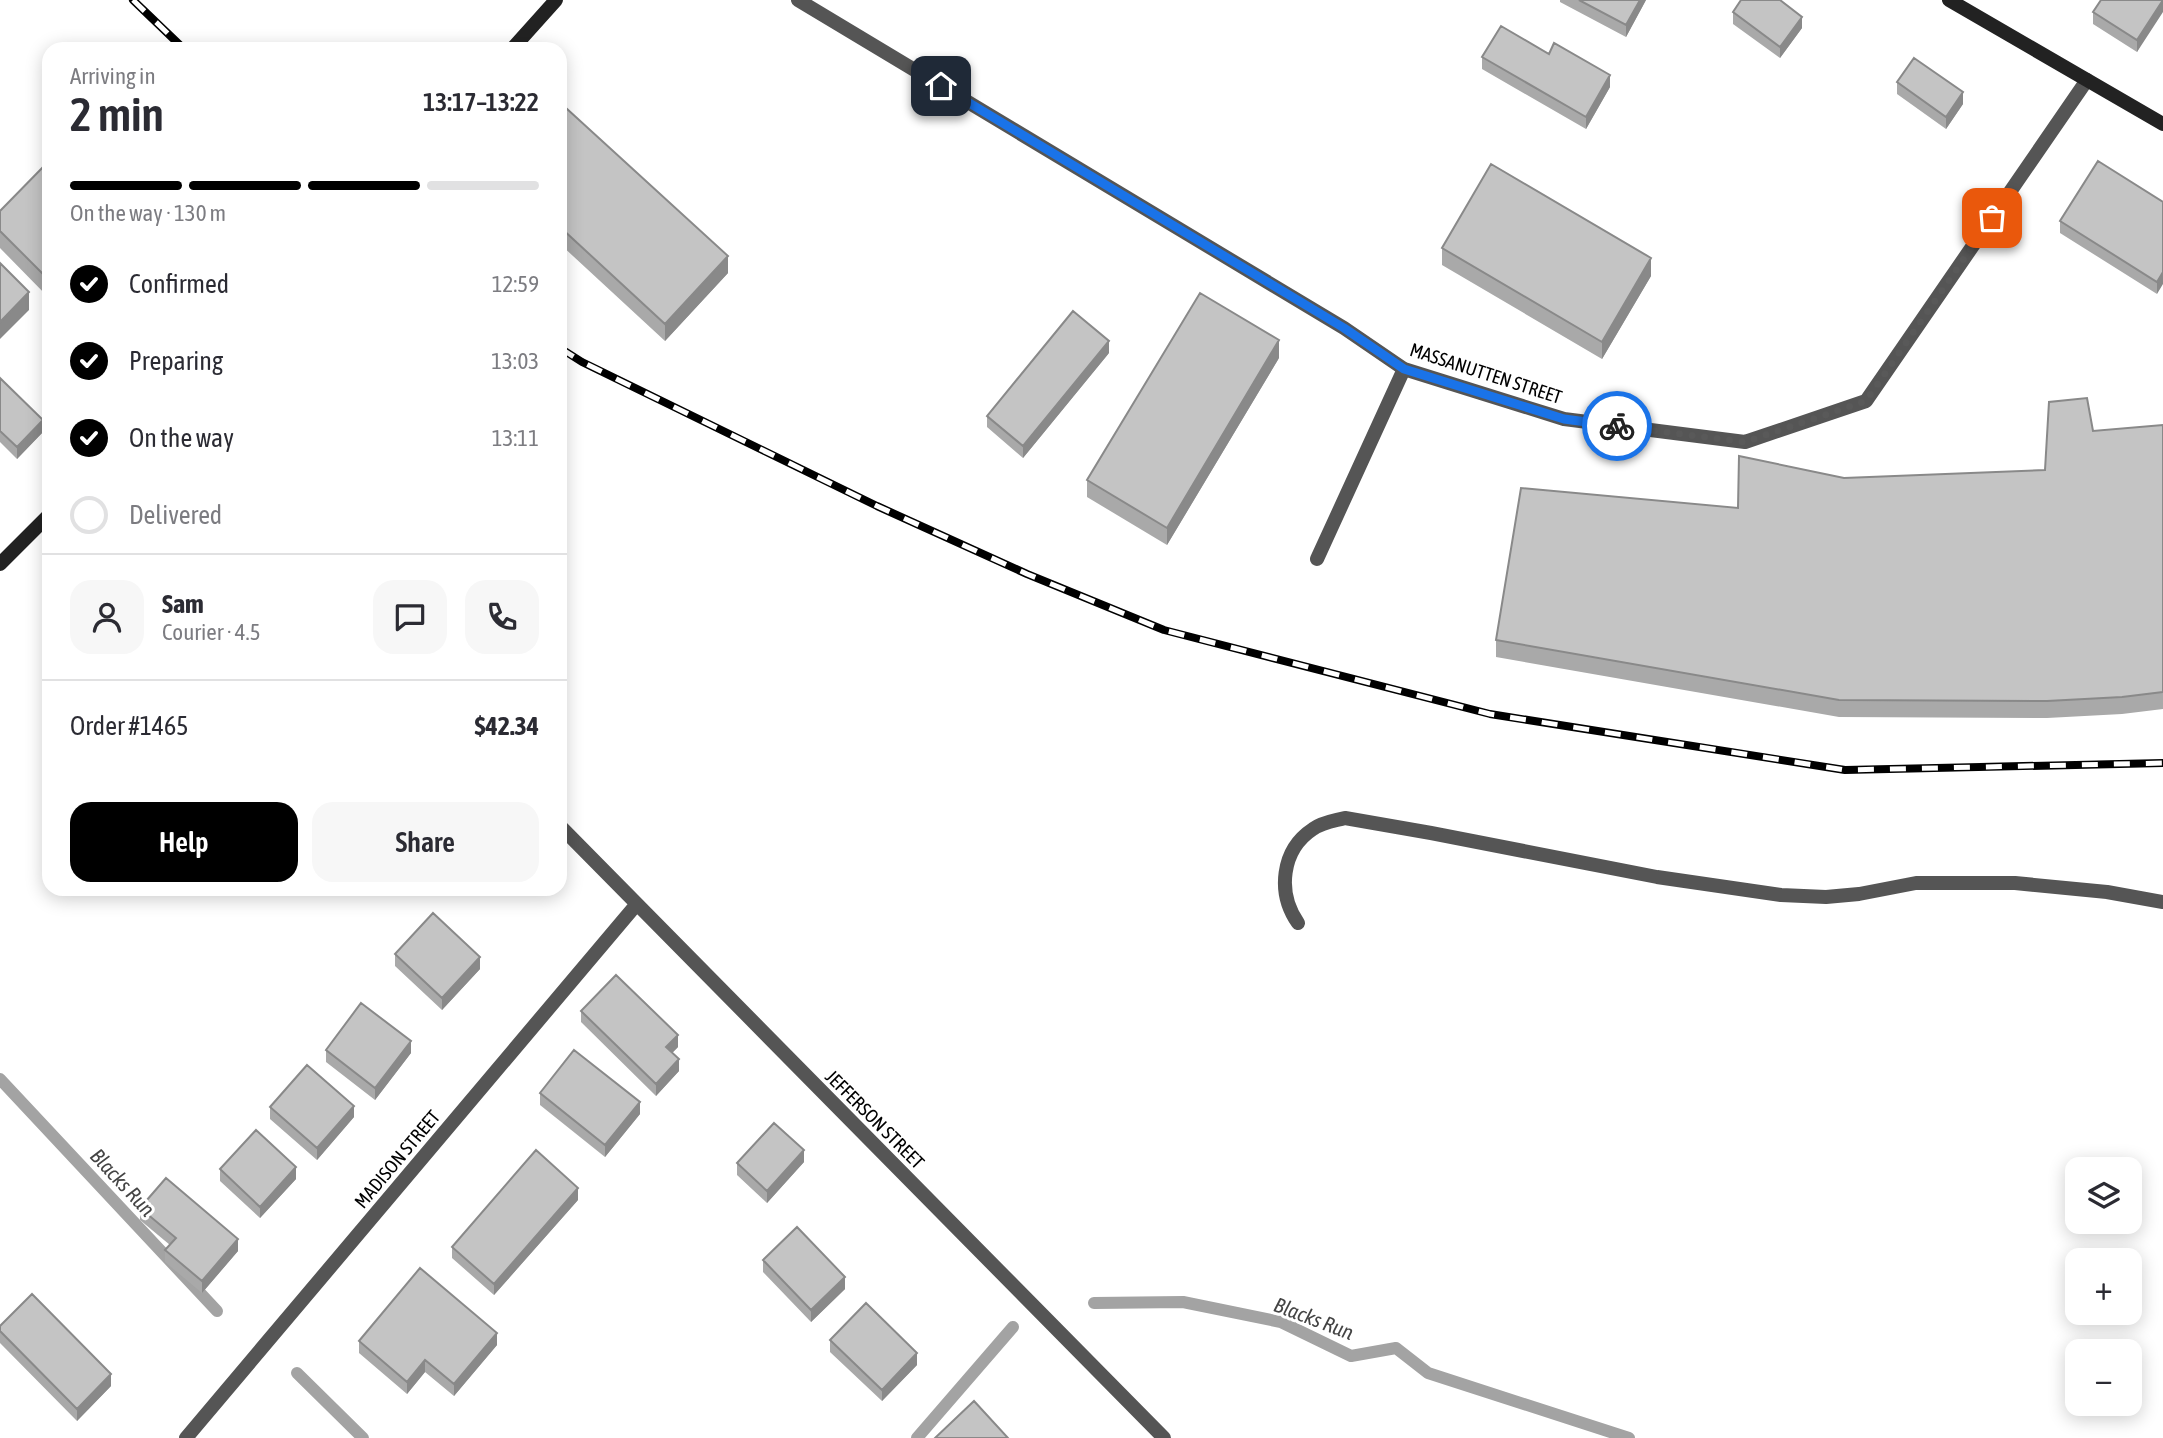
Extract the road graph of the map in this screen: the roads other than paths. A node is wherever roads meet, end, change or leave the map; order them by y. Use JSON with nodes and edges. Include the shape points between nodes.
{"nodes":[{"id":1,"x":556,"y":0,"type":"edge"},
{"id":2,"x":798,"y":0,"type":"edge"},
{"id":3,"x":1949,"y":0,"type":"edge"},
{"id":4,"x":518,"y":42,"type":"edge"},
{"id":5,"x":2087,"y":80,"type":"junction"},
{"id":6,"x":2163,"y":124,"type":"edge"},
{"id":7,"x":1404,"y":369,"type":"junction"},
{"id":8,"x":42,"y":522,"type":"edge"},
{"id":9,"x":1317,"y":559,"type":"dead end"},
{"id":10,"x":0,"y":564,"type":"edge"},
{"id":11,"x":567,"y":833,"type":"edge"},
{"id":12,"x":2163,"y":902,"type":"edge"},
{"id":13,"x":636,"y":905,"type":"junction"},
{"id":14,"x":1298,"y":923,"type":"dead end"},
{"id":15,"x":186,"y":1438,"type":"edge"},
{"id":16,"x":1164,"y":1438,"type":"edge"}],
"edges":[{"from":1,"to":4,"type":"street"},
{"from":2,"to":7,"type":"street","name":"MASSANUTTEN STREET","via":[[1344,328]]},
{"from":3,"to":5,"type":"street"},
{"from":5,"to":6,"type":"street"},
{"from":5,"to":7,"type":"street","name":"MASSANUTTEN STREET","via":[[1866,401],[1745,442],[1564,419]]},
{"from":7,"to":9,"type":"street"},
{"from":8,"to":10,"type":"street"},
{"from":11,"to":13,"type":"street","name":"JEFFERSON STREET"},
{"from":12,"to":14,"type":"street","via":[[2015,883],[1916,883],[1826,897],[1781,895],[1657,877],[1345,818],[1313,829],[1292,854],[1285,891]]},
{"from":13,"to":15,"type":"street","name":"MADISON STREET"},
{"from":13,"to":16,"type":"street","name":"JEFFERSON STREET"}]}
